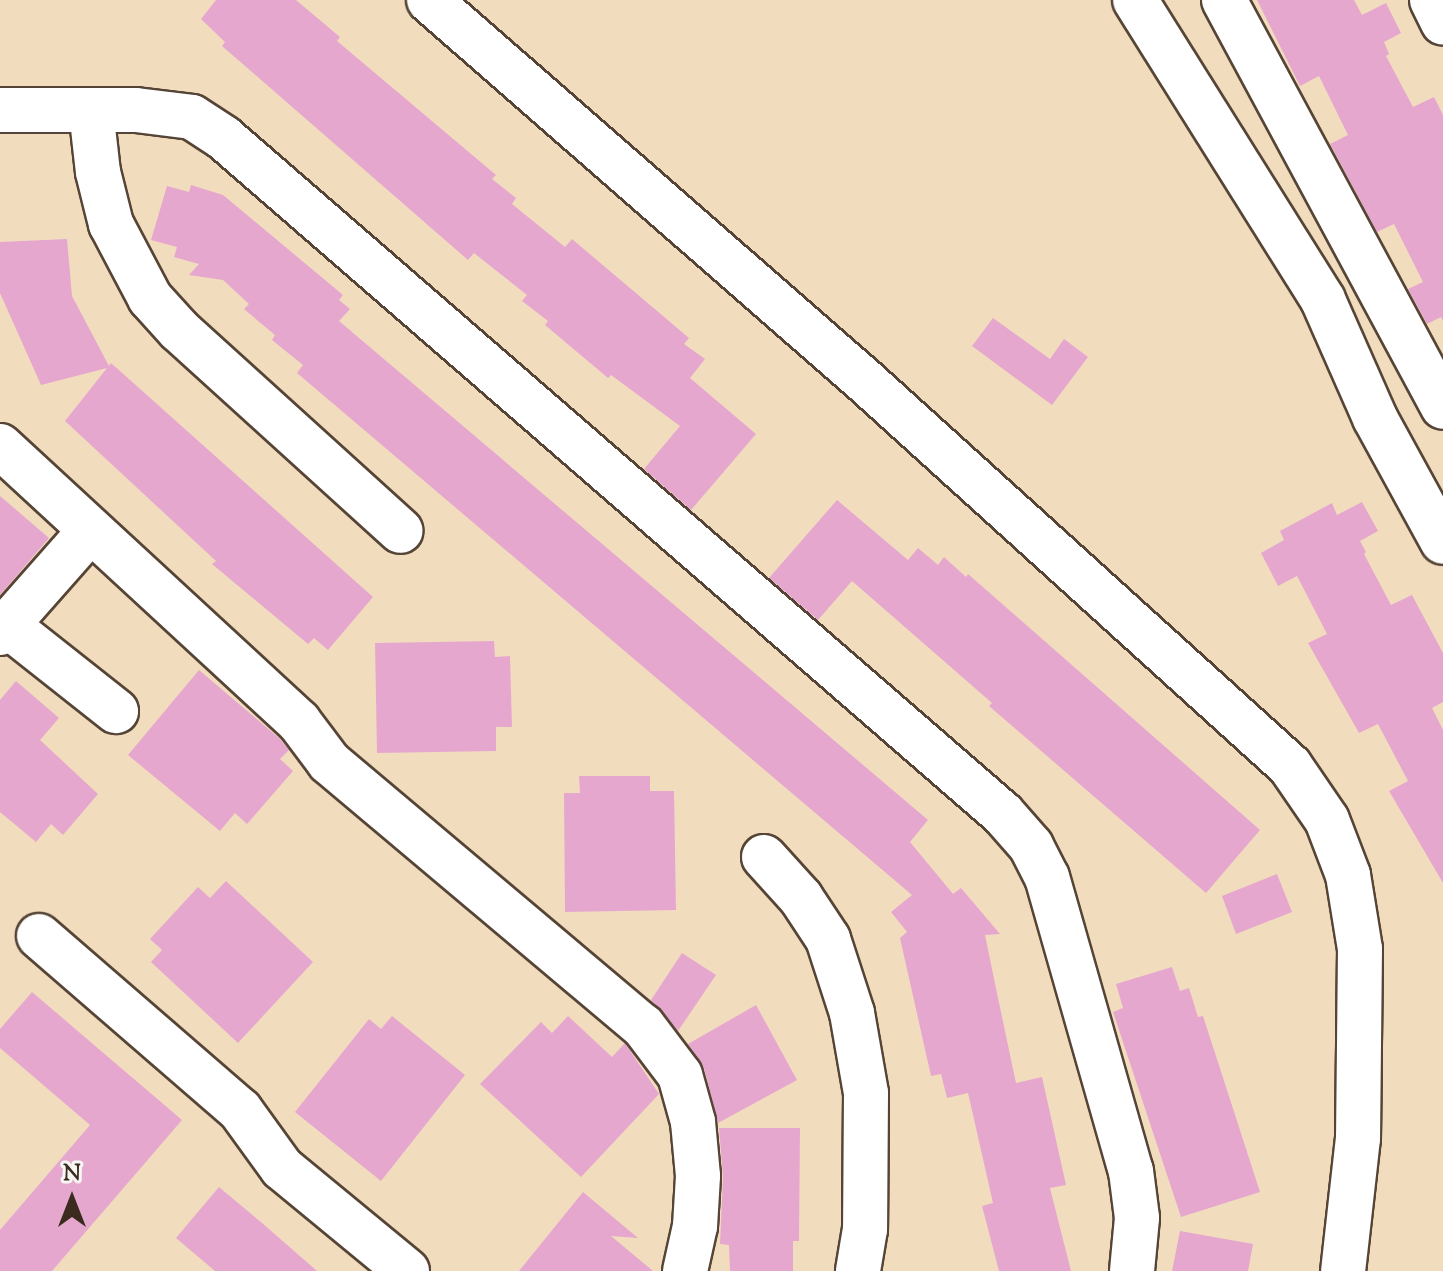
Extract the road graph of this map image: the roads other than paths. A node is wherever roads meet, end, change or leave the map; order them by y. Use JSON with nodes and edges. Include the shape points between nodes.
{"nodes":[{"id":1,"x":429,"y":0,"type":"edge"},
{"id":2,"x":1135,"y":0,"type":"edge"},
{"id":3,"x":1224,"y":0,"type":"edge"},
{"id":4,"x":1432,"y":0,"type":"edge"},
{"id":5,"x":1443,"y":23,"type":"edge"},
{"id":6,"x":0,"y":110,"type":"edge"},
{"id":7,"x":91,"y":110,"type":"junction"},
{"id":8,"x":1443,"y":407,"type":"edge"},
{"id":9,"x":0,"y":446,"type":"edge"},
{"id":10,"x":90,"y":531,"type":"junction"},
{"id":11,"x":401,"y":531,"type":"dead end"},
{"id":12,"x":1443,"y":542,"type":"edge"},
{"id":13,"x":3,"y":629,"type":"edge"},
{"id":14,"x":116,"y":711,"type":"dead end"},
{"id":15,"x":764,"y":857,"type":"dead end"},
{"id":16,"x":39,"y":936,"type":"dead end"},
{"id":17,"x":407,"y":1271,"type":"edge"},
{"id":18,"x":685,"y":1271,"type":"edge"},
{"id":19,"x":858,"y":1271,"type":"edge"},
{"id":20,"x":1132,"y":1271,"type":"edge"},
{"id":21,"x":1343,"y":1271,"type":"edge"}],
"edges":[{"from":1,"to":21,"type":"street","via":[[865,381],[1290,766],[1327,820],[1348,875],[1360,949],[1358,1138]]},
{"from":2,"to":12,"type":"street","via":[[1323,300],[1375,418]]},
{"from":3,"to":8,"type":"street"},
{"from":4,"to":5,"type":"street"},
{"from":6,"to":7,"type":"street"},
{"from":7,"to":11,"type":"street","via":[[111,224],[150,298]]},
{"from":7,"to":20,"type":"street","via":[[192,117],[224,138],[1003,814],[1031,846],[1047,877],[1131,1171],[1137,1218]]},
{"from":9,"to":10,"type":"street"},
{"from":10,"to":13,"type":"street"},
{"from":10,"to":18,"type":"street","via":[[299,722],[329,762],[643,1026],[680,1075],[693,1122],[698,1176]]},
{"from":13,"to":14,"type":"street"},
{"from":15,"to":19,"type":"street","via":[[828,939],[852,1013],[866,1093],[865,1229]]},
{"from":16,"to":17,"type":"street","via":[[240,1110],[282,1168]]}]}
